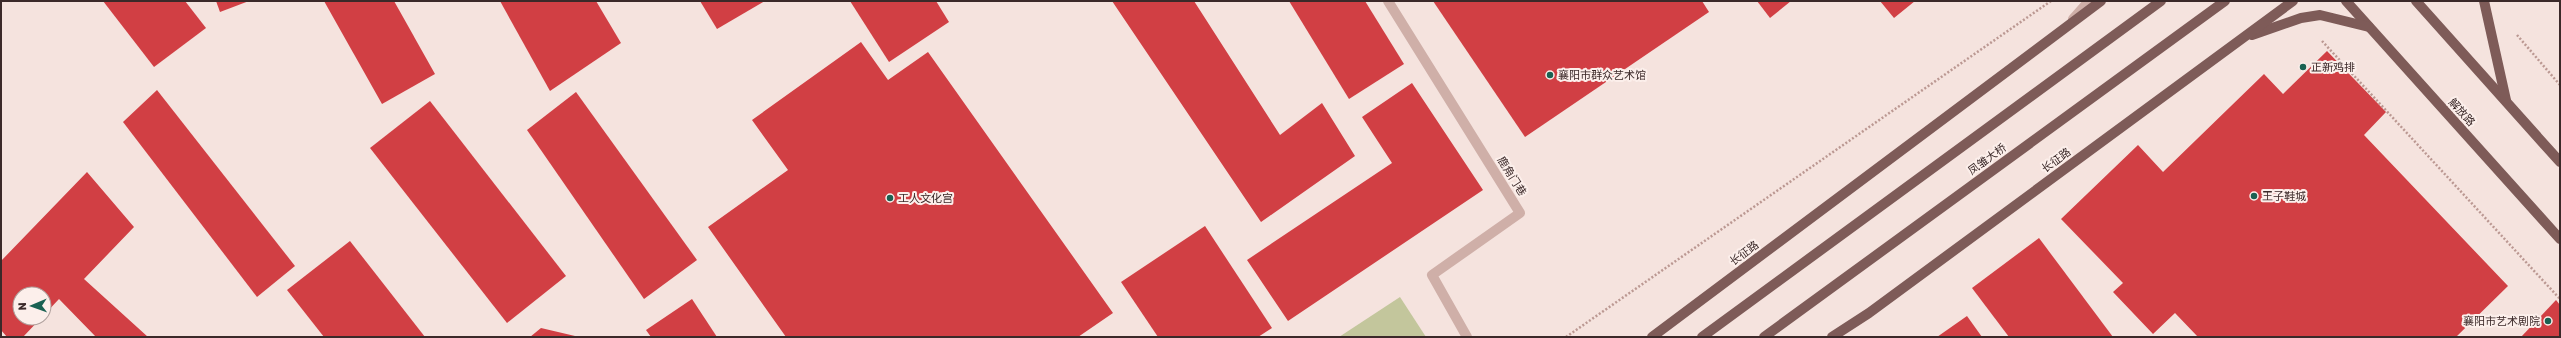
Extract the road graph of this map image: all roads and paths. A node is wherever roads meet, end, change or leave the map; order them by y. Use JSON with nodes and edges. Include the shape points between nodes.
{"nodes":[{"id":1,"x":1388,"y":1,"type":"edge"},
{"id":2,"x":2051,"y":1,"type":"edge"},
{"id":3,"x":2089,"y":1,"type":"edge"},
{"id":4,"x":2101,"y":1,"type":"edge"},
{"id":5,"x":2161,"y":1,"type":"edge"},
{"id":6,"x":2225,"y":1,"type":"edge"},
{"id":7,"x":2293,"y":1,"type":"edge"},
{"id":8,"x":2346,"y":1,"type":"edge"},
{"id":9,"x":2416,"y":1,"type":"edge"},
{"id":10,"x":2484,"y":1,"type":"edge"},
{"id":11,"x":2301,"y":18,"type":"junction"},
{"id":12,"x":2066,"y":27,"type":"junction"},
{"id":13,"x":2369,"y":27,"type":"junction"},
{"id":14,"x":2513,"y":31,"type":"dead end"},
{"id":15,"x":2242,"y":39,"type":"junction"},
{"id":16,"x":2560,"y":85,"type":"edge"},
{"id":17,"x":2507,"y":102,"type":"junction"},
{"id":18,"x":2560,"y":162,"type":"edge"},
{"id":19,"x":2560,"y":240,"type":"edge"},
{"id":20,"x":2560,"y":299,"type":"edge"},
{"id":21,"x":1467,"y":337,"type":"edge"},
{"id":22,"x":1566,"y":337,"type":"edge"},
{"id":23,"x":1652,"y":337,"type":"edge"},
{"id":24,"x":1702,"y":337,"type":"edge"},
{"id":25,"x":1764,"y":337,"type":"edge"},
{"id":26,"x":1832,"y":337,"type":"edge"}],
"edges":[{"from":1,"to":21,"type":"street","name":"鹿角门巷","via":[[1520,213],[1432,275]]},
{"from":2,"to":22,"type":"path"},
{"from":3,"to":12,"type":"street"},
{"from":4,"to":12,"type":"main road","name":"长征路"},
{"from":5,"to":24,"type":"main road"},
{"from":6,"to":25,"type":"main road","name":"凤雏大桥"},
{"from":7,"to":15,"type":"main road","name":"长征路"},
{"from":8,"to":13,"type":"main road","name":"解放路"},
{"from":9,"to":17,"type":"main road"},
{"from":10,"to":17,"type":"main road"},
{"from":11,"to":13,"type":"main road","via":[[2320,15]]},
{"from":11,"to":15,"type":"main road"},
{"from":11,"to":20,"type":"path"},
{"from":12,"to":23,"type":"main road","name":"长征路"},
{"from":13,"to":19,"type":"main road","name":"解放路"},
{"from":14,"to":16,"type":"path"},
{"from":15,"to":26,"type":"main road","name":"长征路","via":[[1869,313]]},
{"from":17,"to":18,"type":"main road"}]}
